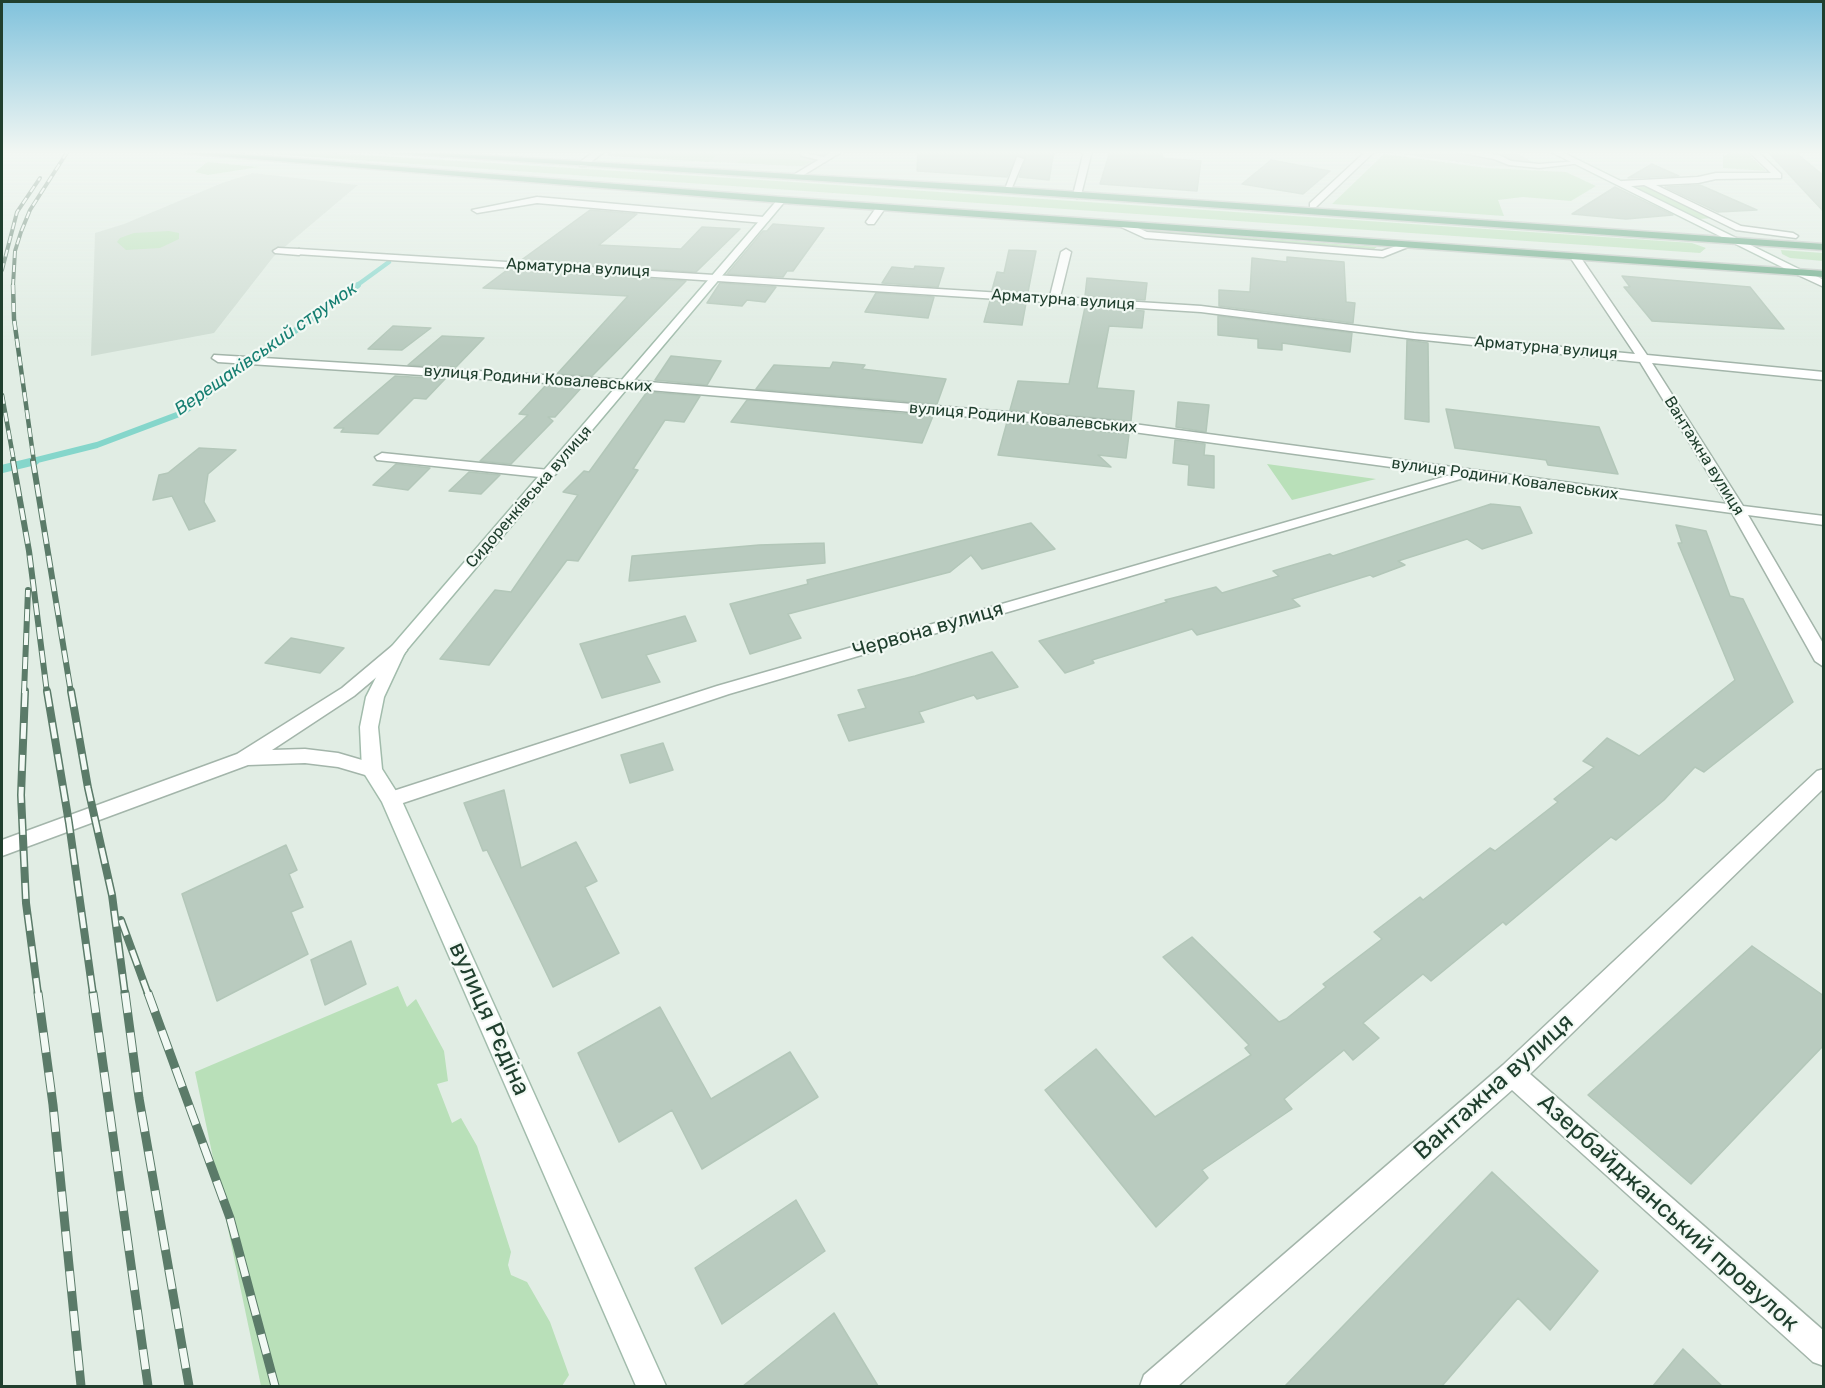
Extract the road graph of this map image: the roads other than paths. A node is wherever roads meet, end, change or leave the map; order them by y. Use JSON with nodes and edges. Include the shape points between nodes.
{"nodes":[{"id":1,"x":705,"y":216,"type":"edge"},
{"id":2,"x":768,"y":216,"type":"edge"},
{"id":3,"x":875,"y":216,"type":"edge"},
{"id":4,"x":1005,"y":216,"type":"edge"},
{"id":5,"x":1370,"y":216,"type":"edge"},
{"id":6,"x":1687,"y":216,"type":"edge"},
{"id":7,"x":1714,"y":216,"type":"edge"},
{"id":8,"x":764,"y":220,"type":"junction"},
{"id":9,"x":871,"y":222,"type":"dead end"},
{"id":10,"x":1122,"y":224,"type":"joint"},
{"id":11,"x":1793,"y":236,"type":"dead end"},
{"id":12,"x":1740,"y":242,"type":"junction"},
{"id":13,"x":1408,"y":245,"type":"joint"},
{"id":14,"x":1824,"y":247,"type":"edge"},
{"id":15,"x":278,"y":251,"type":"dead end"},
{"id":16,"x":1066,"y":252,"type":"dead end"},
{"id":17,"x":1575,"y":257,"type":"junction"},
{"id":18,"x":1802,"y":273,"type":"junction"},
{"id":19,"x":1824,"y":274,"type":"edge"},
{"id":20,"x":717,"y":276,"type":"junction"},
{"id":21,"x":1824,"y":284,"type":"edge"},
{"id":22,"x":1054,"y":300,"type":"junction"},
{"id":23,"x":1642,"y":356,"type":"junction"},
{"id":24,"x":218,"y":358,"type":"dead end"},
{"id":25,"x":1824,"y":376,"type":"edge"},
{"id":26,"x":625,"y":384,"type":"junction"},
{"id":27,"x":382,"y":457,"type":"dead end"},
{"id":28,"x":549,"y":474,"type":"junction"},
{"id":29,"x":1468,"y":474,"type":"junction"},
{"id":30,"x":1738,"y":510,"type":"junction"},
{"id":31,"x":1824,"y":521,"type":"edge"},
{"id":32,"x":398,"y":650,"type":"junction"},
{"id":33,"x":1824,"y":661,"type":"edge"},
{"id":34,"x":244,"y":759,"type":"junction"},
{"id":35,"x":372,"y":770,"type":"junction"},
{"id":36,"x":1824,"y":776,"type":"edge"},
{"id":37,"x":391,"y":799,"type":"junction"},
{"id":38,"x":2,"y":848,"type":"edge"},
{"id":39,"x":1512,"y":1074,"type":"junction"},
{"id":40,"x":1824,"y":1351,"type":"edge"},
{"id":41,"x":651,"y":1386,"type":"edge"},
{"id":42,"x":1155,"y":1386,"type":"edge"}],
"edges":[{"from":1,"to":8,"type":"street"},
{"from":2,"to":8,"type":"street","name":"Сидоренківська вулиця"},
{"from":3,"to":9,"type":"street"},
{"from":4,"to":10,"type":"main road"},
{"from":5,"to":12,"type":"main road"},
{"from":6,"to":12,"type":"street"},
{"from":7,"to":11,"type":"street","via":[[1739,228]]},
{"from":8,"to":20,"type":"street","name":"Сидоренківська вулиця"},
{"from":10,"to":13,"type":"street","via":[[1145,236],[1383,254]]},
{"from":12,"to":14,"type":"main road"},
{"from":12,"to":18,"type":"street"},
{"from":13,"to":17,"type":"main road"},
{"from":15,"to":20,"type":"street","name":"Арматурна вулиця"},
{"from":16,"to":22,"type":"street"},
{"from":17,"to":18,"type":"main road"},
{"from":17,"to":23,"type":"street","name":"Вантажна вулиця"},
{"from":18,"to":19,"type":"main road"},
{"from":18,"to":21,"type":"street"},
{"from":20,"to":22,"type":"street","name":"Арматурна вулиця"},
{"from":20,"to":26,"type":"street","name":"Сидоренківська вулиця"},
{"from":22,"to":23,"type":"street","name":"Арматурна вулиця","via":[[1201,309],[1414,336]]},
{"from":23,"to":25,"type":"street","name":"Арматурна вулиця"},
{"from":23,"to":30,"type":"street","name":"Вантажна вулиця"},
{"from":24,"to":26,"type":"street","name":"вулиця Родини Ковалевських"},
{"from":26,"to":28,"type":"street","name":"Сидоренківська вулиця"},
{"from":26,"to":29,"type":"street","name":"вулиця Родини Ковалевських","via":[[1104,424]]},
{"from":27,"to":28,"type":"street"},
{"from":28,"to":32,"type":"street","name":"Сидоренківська вулиця"},
{"from":29,"to":30,"type":"street","name":"вулиця Родини Ковалевських"},
{"from":29,"to":37,"type":"street","name":"Червона вулиця","via":[[723,690]]},
{"from":30,"to":31,"type":"street","name":"вулиця Родини Ковалевських"},
{"from":30,"to":33,"type":"street","name":"Вантажна вулиця"},
{"from":32,"to":34,"type":"street","name":"Сидоренківська вулиця","via":[[348,692]]},
{"from":32,"to":35,"type":"street","name":"вулиця Рєдіна","via":[[375,697],[369,727]]},
{"from":34,"to":35,"type":"street","name":"Сидоренківська вулиця","via":[[305,756]]},
{"from":34,"to":38,"type":"street","name":"Сидоренківська вулиця"},
{"from":35,"to":37,"type":"street","name":"вулиця Рєдіна"},
{"from":36,"to":39,"type":"street","name":"Вантажна вулиця"},
{"from":37,"to":41,"type":"street","name":"вулиця Рєдіна"},
{"from":39,"to":40,"type":"street","name":"Азербайджанський провулок"},
{"from":39,"to":42,"type":"street","name":"Вантажна вулиця"}]}
